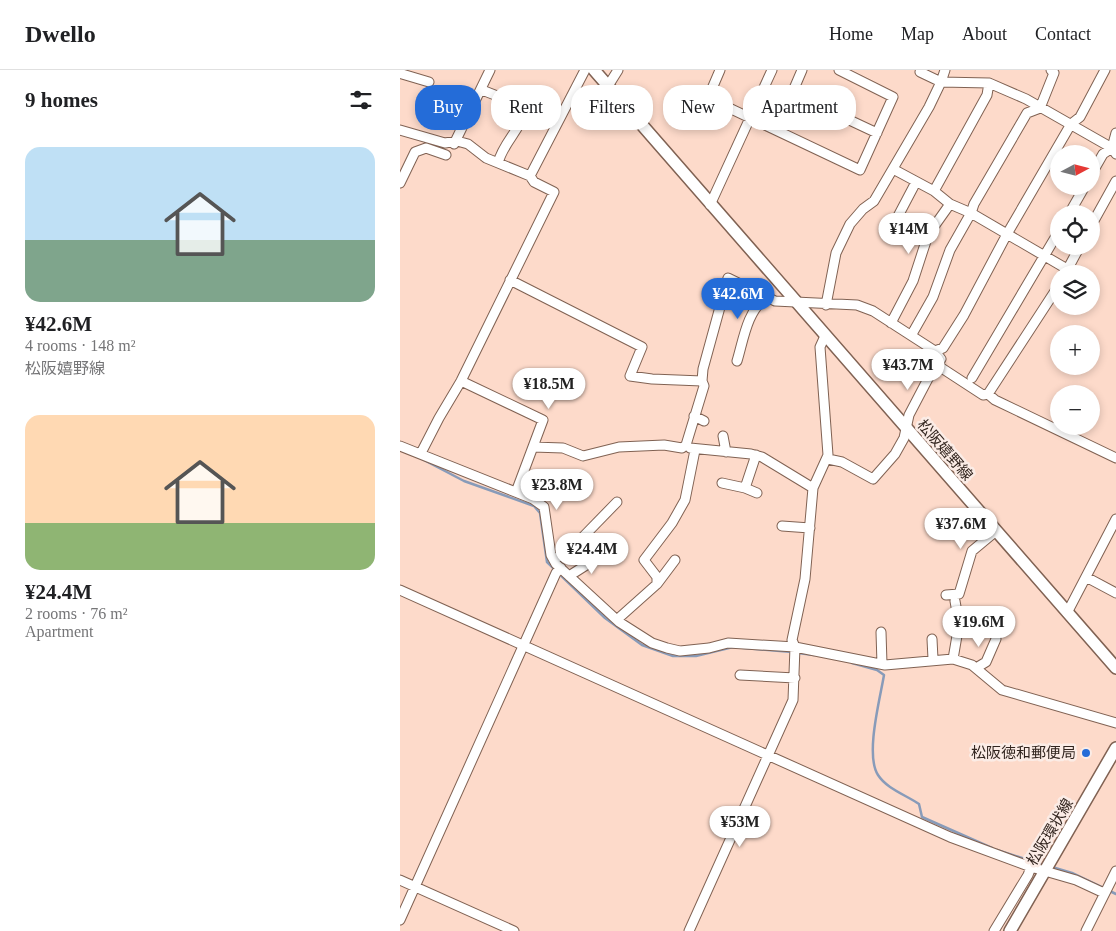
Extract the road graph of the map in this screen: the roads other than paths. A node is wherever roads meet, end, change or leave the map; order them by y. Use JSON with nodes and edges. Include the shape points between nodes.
{"nodes":[{"id":1,"x":490,"y":70,"type":"edge"},
{"id":2,"x":585,"y":70,"type":"edge"},
{"id":3,"x":594,"y":70,"type":"edge"},
{"id":4,"x":618,"y":70,"type":"edge"},
{"id":5,"x":720,"y":70,"type":"edge"},
{"id":6,"x":772,"y":70,"type":"edge"},
{"id":7,"x":802,"y":70,"type":"edge"},
{"id":8,"x":839,"y":70,"type":"edge"},
{"id":9,"x":945,"y":70,"type":"edge"},
{"id":10,"x":1051,"y":70,"type":"edge"},
{"id":11,"x":1105,"y":70,"type":"edge"},
{"id":12,"x":920,"y":72,"type":"dead end"},
{"id":13,"x":402,"y":75,"type":"edge"},
{"id":14,"x":429,"y":82,"type":"dead end"},
{"id":15,"x":941,"y":82,"type":"junction"},
{"id":16,"x":988,"y":83,"type":"junction"},
{"id":17,"x":607,"y":85,"type":"edge"},
{"id":18,"x":609,"y":85,"type":"edge"},
{"id":19,"x":765,"y":85,"type":"edge"},
{"id":20,"x":482,"y":90,"type":"junction"},
{"id":21,"x":491,"y":94,"type":"edge"},
{"id":22,"x":1040,"y":108,"type":"junction"},
{"id":23,"x":743,"y":113,"type":"edge"},
{"id":24,"x":1071,"y":124,"type":"junction"},
{"id":25,"x":400,"y":130,"type":"edge"},
{"id":26,"x":514,"y":130,"type":"edge"},
{"id":27,"x":646,"y":130,"type":"edge"},
{"id":28,"x":744,"y":130,"type":"edge"},
{"id":29,"x":779,"y":130,"type":"edge"},
{"id":30,"x":877,"y":133,"type":"junction"},
{"id":31,"x":1116,"y":133,"type":"edge"},
{"id":32,"x":451,"y":148,"type":"junction"},
{"id":33,"x":1114,"y":150,"type":"edge"},
{"id":34,"x":1100,"y":160,"type":"edge"},
{"id":35,"x":498,"y":163,"type":"junction"},
{"id":36,"x":893,"y":169,"type":"junction"},
{"id":37,"x":530,"y":176,"type":"junction"},
{"id":38,"x":1116,"y":181,"type":"edge"},
{"id":39,"x":916,"y":182,"type":"junction"},
{"id":40,"x":400,"y":183,"type":"edge"},
{"id":41,"x":934,"y":191,"type":"junction"},
{"id":42,"x":950,"y":204,"type":"junction"},
{"id":43,"x":710,"y":205,"type":"junction"},
{"id":44,"x":1100,"y":210,"type":"edge"},
{"id":45,"x":971,"y":213,"type":"junction"},
{"id":46,"x":896,"y":220,"type":"dead end"},
{"id":47,"x":1007,"y":234,"type":"junction"},
{"id":48,"x":1050,"y":246,"type":"edge"},
{"id":49,"x":1044,"y":256,"type":"junction"},
{"id":50,"x":1056,"y":265,"type":"edge"},
{"id":51,"x":510,"y":280,"type":"junction"},
{"id":52,"x":766,"y":298,"type":"junction"},
{"id":53,"x":1050,"y":299,"type":"edge"},
{"id":54,"x":797,"y":304,"type":"junction"},
{"id":55,"x":826,"y":305,"type":"junction"},
{"id":56,"x":891,"y":322,"type":"junction"},
{"id":57,"x":912,"y":334,"type":"junction"},
{"id":58,"x":825,"y":336,"type":"junction"},
{"id":59,"x":935,"y":351,"type":"junction"},
{"id":60,"x":737,"y":361,"type":"dead end"},
{"id":61,"x":937,"y":365,"type":"junction"},
{"id":62,"x":972,"y":378,"type":"dead end"},
{"id":63,"x":460,"y":381,"type":"junction"},
{"id":64,"x":702,"y":381,"type":"junction"},
{"id":65,"x":988,"y":394,"type":"junction"},
{"id":66,"x":694,"y":416,"type":"junction"},
{"id":67,"x":704,"y":421,"type":"dead end"},
{"id":68,"x":906,"y":428,"type":"junction"},
{"id":69,"x":723,"y":436,"type":"dead end"},
{"id":70,"x":400,"y":446,"type":"edge"},
{"id":71,"x":684,"y":446,"type":"junction"},
{"id":72,"x":533,"y":447,"type":"junction"},
{"id":73,"x":695,"y":450,"type":"junction"},
{"id":74,"x":726,"y":452,"type":"junction"},
{"id":75,"x":421,"y":453,"type":"junction"},
{"id":76,"x":756,"y":455,"type":"junction"},
{"id":77,"x":1116,"y":458,"type":"edge"},
{"id":78,"x":828,"y":459,"type":"junction"},
{"id":79,"x":722,"y":483,"type":"dead end"},
{"id":80,"x":745,"y":488,"type":"junction"},
{"id":81,"x":813,"y":488,"type":"junction"},
{"id":82,"x":516,"y":492,"type":"junction"},
{"id":83,"x":757,"y":493,"type":"dead end"},
{"id":84,"x":617,"y":502,"type":"dead end"},
{"id":85,"x":1116,"y":520,"type":"edge"},
{"id":86,"x":782,"y":526,"type":"dead end"},
{"id":87,"x":810,"y":528,"type":"junction"},
{"id":88,"x":996,"y":531,"type":"junction"},
{"id":89,"x":602,"y":555,"type":"dead end"},
{"id":90,"x":554,"y":560,"type":"junction"},
{"id":91,"x":675,"y":560,"type":"dead end"},
{"id":92,"x":561,"y":568,"type":"junction"},
{"id":93,"x":569,"y":576,"type":"junction"},
{"id":94,"x":1086,"y":577,"type":"junction"},
{"id":95,"x":657,"y":584,"type":"junction"},
{"id":96,"x":400,"y":590,"type":"edge"},
{"id":97,"x":1116,"y":593,"type":"edge"},
{"id":98,"x":946,"y":595,"type":"dead end"},
{"id":99,"x":955,"y":601,"type":"dead end"},
{"id":100,"x":1067,"y":613,"type":"junction"},
{"id":101,"x":619,"y":622,"type":"junction"},
{"id":102,"x":881,"y":632,"type":"dead end"},
{"id":103,"x":932,"y":639,"type":"dead end"},
{"id":104,"x":996,"y":639,"type":"dead end"},
{"id":105,"x":523,"y":646,"type":"junction"},
{"id":106,"x":795,"y":647,"type":"junction"},
{"id":107,"x":933,"y":659,"type":"junction"},
{"id":108,"x":953,"y":659,"type":"junction"},
{"id":109,"x":882,"y":664,"type":"junction"},
{"id":110,"x":976,"y":668,"type":"junction"},
{"id":111,"x":1116,"y":668,"type":"edge"},
{"id":112,"x":740,"y":675,"type":"dead end"},
{"id":113,"x":795,"y":678,"type":"junction"},
{"id":114,"x":1116,"y":723,"type":"edge"},
{"id":115,"x":1116,"y":748,"type":"edge"},
{"id":116,"x":768,"y":755,"type":"junction"},
{"id":117,"x":1031,"y":867,"type":"junction"},
{"id":118,"x":1045,"y":870,"type":"junction"},
{"id":119,"x":1116,"y":871,"type":"edge"},
{"id":120,"x":400,"y":880,"type":"edge"},
{"id":121,"x":414,"y":886,"type":"junction"},
{"id":122,"x":1104,"y":893,"type":"junction"},
{"id":123,"x":400,"y":920,"type":"edge"},
{"id":124,"x":514,"y":931,"type":"edge"},
{"id":125,"x":689,"y":931,"type":"edge"},
{"id":126,"x":994,"y":931,"type":"edge"},
{"id":127,"x":1010,"y":931,"type":"edge"},
{"id":128,"x":1086,"y":931,"type":"edge"}],
"edges":[{"from":1,"to":20,"type":"street"},
{"from":2,"to":37,"type":"street"},
{"from":3,"to":17,"type":"main road","name":"松阪嬉野線"},
{"from":4,"to":18,"type":"street"},
{"from":5,"to":23,"type":"street","via":[[708,98]]},
{"from":6,"to":19,"type":"street"},
{"from":7,"to":30,"type":"street","via":[[793,92],[796,95]]},
{"from":8,"to":30,"type":"street","via":[[894,98]]},
{"from":9,"to":15,"type":"street"},
{"from":10,"to":22,"type":"street","via":[[1053,80]]},
{"from":11,"to":24,"type":"street","via":[[1080,117]]},
{"from":12,"to":15,"type":"street"},
{"from":13,"to":14,"type":"street"},
{"from":15,"to":16,"type":"street"},
{"from":15,"to":36,"type":"street"},
{"from":16,"to":22,"type":"street"},
{"from":16,"to":41,"type":"street","via":[[987,95]]},
{"from":20,"to":21,"type":"street"},
{"from":20,"to":32,"type":"street"},
{"from":22,"to":24,"type":"street"},
{"from":22,"to":45,"type":"street","via":[[1027,113]]},
{"from":24,"to":33,"type":"street"},
{"from":24,"to":47,"type":"street"},
{"from":25,"to":32,"type":"street","via":[[446,143]]},
{"from":26,"to":35,"type":"street"},
{"from":27,"to":43,"type":"main road","name":"松阪嬉野線"},
{"from":28,"to":43,"type":"street"},
{"from":29,"to":30,"type":"street","via":[[860,170]]},
{"from":31,"to":33,"type":"street"},
{"from":32,"to":35,"type":"street","via":[[468,144]]},
{"from":32,"to":40,"type":"street","via":[[426,148],[415,152]]},
{"from":33,"to":34,"type":"street","via":[[1104,154]]},
{"from":35,"to":37,"type":"street"},
{"from":36,"to":39,"type":"street"},
{"from":36,"to":55,"type":"street","via":[[874,201],[850,224],[836,253]]},
{"from":37,"to":51,"type":"street","via":[[534,182],[554,192]]},
{"from":38,"to":44,"type":"street"},
{"from":39,"to":41,"type":"street"},
{"from":39,"to":46,"type":"street"},
{"from":41,"to":42,"type":"street"},
{"from":42,"to":45,"type":"street"},
{"from":42,"to":56,"type":"street","via":[[928,235],[913,281]]},
{"from":43,"to":54,"type":"main road","name":"松阪嬉野線"},
{"from":45,"to":47,"type":"street"},
{"from":45,"to":57,"type":"street","via":[[950,250],[933,297]]},
{"from":47,"to":49,"type":"street"},
{"from":47,"to":59,"type":"street","via":[[944,348]]},
{"from":48,"to":49,"type":"street"},
{"from":49,"to":50,"type":"street"},
{"from":49,"to":62,"type":"street"},
{"from":51,"to":63,"type":"street"},
{"from":51,"to":64,"type":"street","via":[[642,347],[630,376]]},
{"from":52,"to":54,"type":"street"},
{"from":52,"to":60,"type":"street","via":[[751,317]]},
{"from":52,"to":64,"type":"street","via":[[728,278],[702,369]]},
{"from":53,"to":65,"type":"street"},
{"from":54,"to":55,"type":"street"},
{"from":54,"to":58,"type":"main road","name":"松阪嬉野線"},
{"from":55,"to":56,"type":"street","via":[[857,305]]},
{"from":56,"to":57,"type":"street"},
{"from":57,"to":59,"type":"street"},
{"from":58,"to":68,"type":"main road","name":"松阪嬉野線"},
{"from":58,"to":78,"type":"street","via":[[820,347]]},
{"from":59,"to":61,"type":"street","via":[[941,359]]},
{"from":61,"to":65,"type":"street","via":[[950,369],[983,395]]},
{"from":61,"to":68,"type":"street","via":[[909,415]]},
{"from":63,"to":72,"type":"street","via":[[543,420]]},
{"from":63,"to":75,"type":"street"},
{"from":64,"to":66,"type":"street","via":[[704,386]]},
{"from":65,"to":77,"type":"street"},
{"from":66,"to":67,"type":"street"},
{"from":66,"to":71,"type":"street"},
{"from":68,"to":78,"type":"street","via":[[895,454],[873,479],[842,462]]},
{"from":68,"to":88,"type":"main road","name":"松阪嬉野線"},
{"from":69,"to":74,"type":"street"},
{"from":70,"to":75,"type":"street"},
{"from":71,"to":72,"type":"street","via":[[619,447],[583,456],[564,448]]},
{"from":71,"to":73,"type":"street"},
{"from":72,"to":82,"type":"street"},
{"from":73,"to":74,"type":"street"},
{"from":73,"to":95,"type":"street","via":[[685,500],[644,560],[657,577]]},
{"from":74,"to":76,"type":"street"},
{"from":75,"to":82,"type":"street"},
{"from":76,"to":80,"type":"street"},
{"from":76,"to":81,"type":"street"},
{"from":78,"to":81,"type":"street"},
{"from":79,"to":80,"type":"street"},
{"from":80,"to":83,"type":"street"},
{"from":81,"to":87,"type":"street"},
{"from":82,"to":90,"type":"street","via":[[544,507]]},
{"from":84,"to":90,"type":"street","via":[[578,542]]},
{"from":85,"to":94,"type":"street"},
{"from":86,"to":87,"type":"street"},
{"from":87,"to":106,"type":"street","via":[[805,579],[792,640]]},
{"from":88,"to":98,"type":"street","via":[[972,551],[959,594]]},
{"from":88,"to":100,"type":"main road","name":"松阪嬉野線"},
{"from":89,"to":93,"type":"street"},
{"from":90,"to":92,"type":"street"},
{"from":91,"to":95,"type":"street"},
{"from":92,"to":93,"type":"street"},
{"from":92,"to":105,"type":"street"},
{"from":93,"to":101,"type":"street"},
{"from":94,"to":97,"type":"street"},
{"from":94,"to":100,"type":"street"},
{"from":95,"to":101,"type":"street","via":[[620,617]]},
{"from":96,"to":105,"type":"street"},
{"from":99,"to":108,"type":"street","via":[[959,624]]},
{"from":100,"to":111,"type":"main road","name":"松阪嬉野線"},
{"from":101,"to":106,"type":"street","via":[[652,643],[680,651],[728,643]]},
{"from":102,"to":109,"type":"street"},
{"from":103,"to":107,"type":"street"},
{"from":104,"to":110,"type":"street","via":[[986,662]]},
{"from":105,"to":116,"type":"street"},
{"from":105,"to":121,"type":"street"},
{"from":106,"to":109,"type":"street"},
{"from":106,"to":113,"type":"street"},
{"from":107,"to":108,"type":"street"},
{"from":107,"to":109,"type":"street"},
{"from":108,"to":110,"type":"street"},
{"from":110,"to":114,"type":"street","via":[[1002,690]]},
{"from":112,"to":113,"type":"street"},
{"from":113,"to":116,"type":"street","via":[[793,700]]},
{"from":115,"to":118,"type":"main road","name":"松阪環状線"},
{"from":116,"to":117,"type":"street","via":[[950,837],[979,843]]},
{"from":116,"to":125,"type":"street"},
{"from":117,"to":118,"type":"street"},
{"from":117,"to":126,"type":"street"},
{"from":118,"to":122,"type":"street"},
{"from":118,"to":127,"type":"main road","name":"松阪環状線"},
{"from":119,"to":122,"type":"street"},
{"from":120,"to":121,"type":"street"},
{"from":121,"to":123,"type":"street"},
{"from":121,"to":124,"type":"street"},
{"from":122,"to":128,"type":"street"}]}
